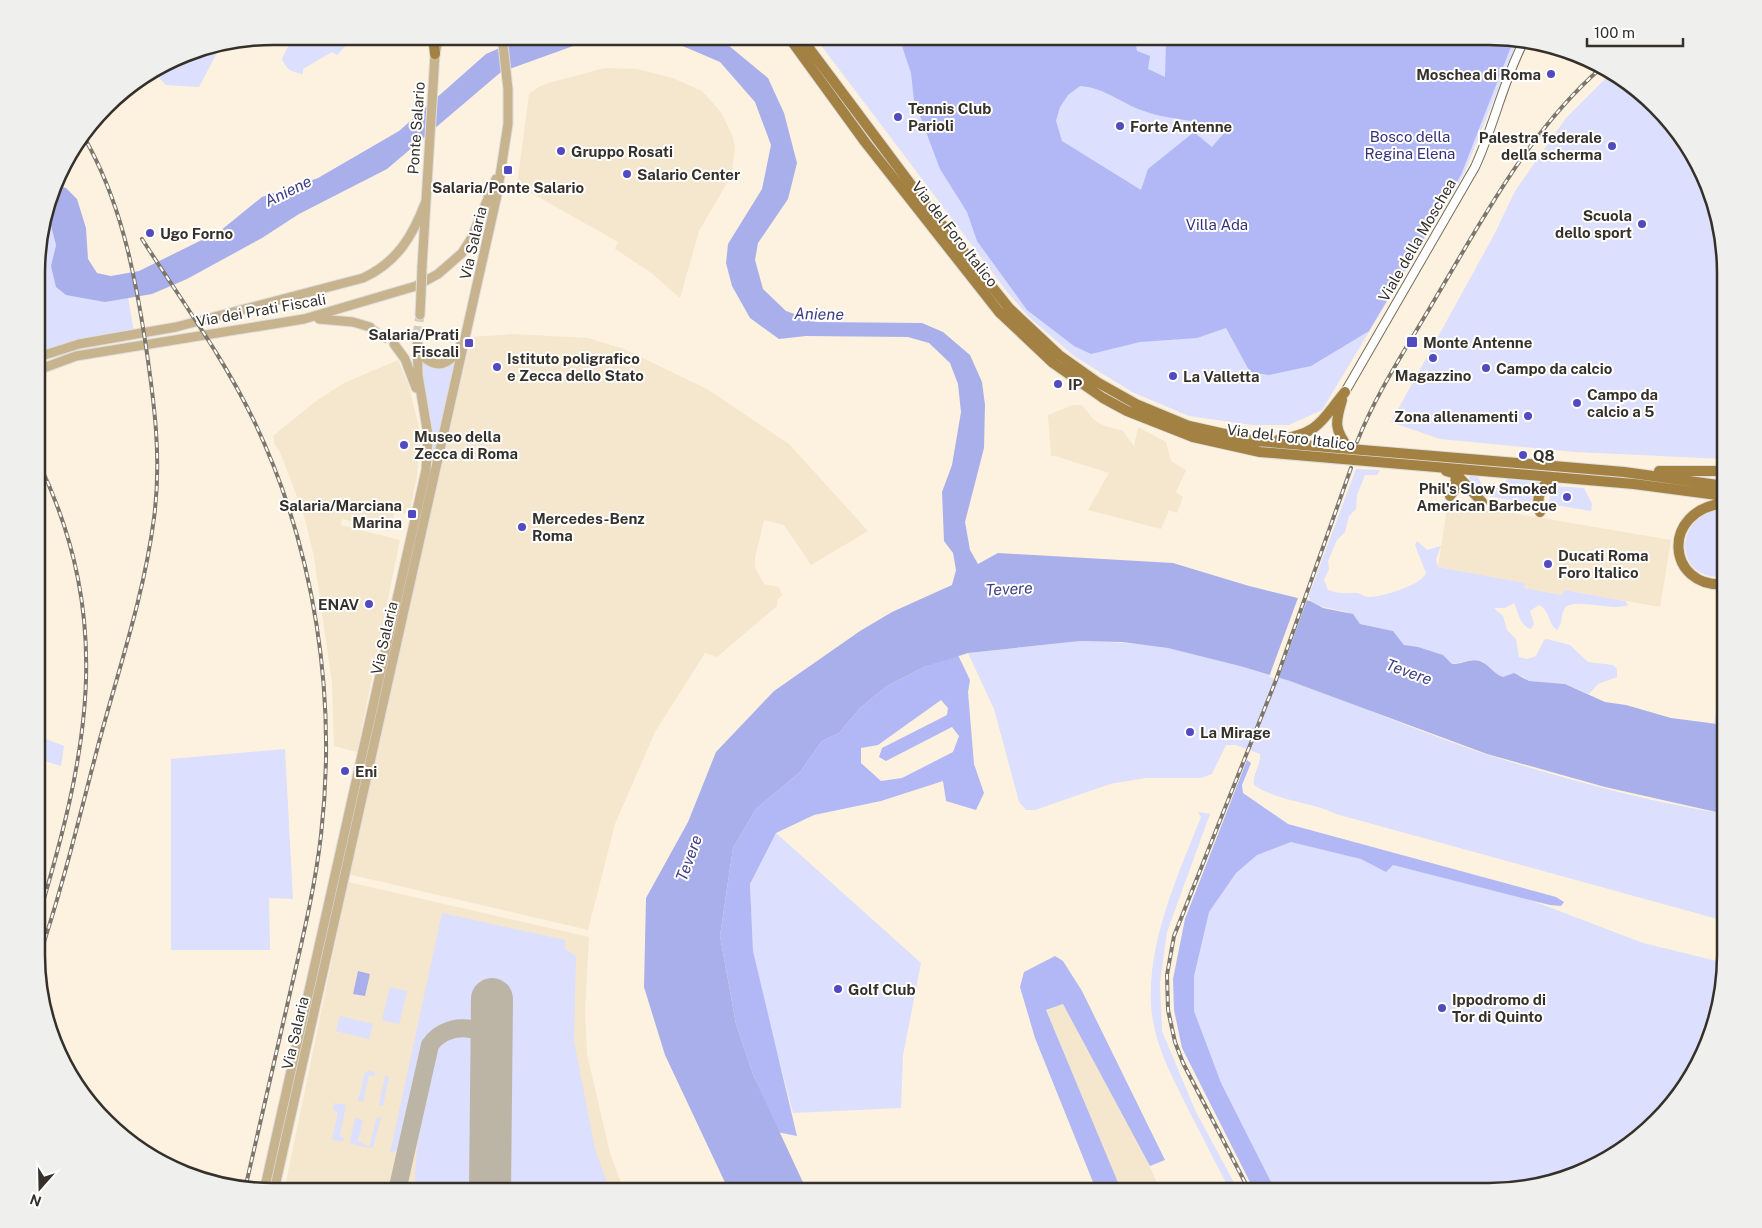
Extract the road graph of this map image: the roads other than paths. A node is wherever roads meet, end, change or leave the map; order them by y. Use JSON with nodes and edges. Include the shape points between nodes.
{"nodes":[{"id":1,"x":434,"y":45,"type":"edge"},
{"id":2,"x":436,"y":45,"type":"edge"},
{"id":3,"x":503,"y":45,"type":"edge"},
{"id":4,"x":801,"y":45,"type":"edge"},
{"id":5,"x":801,"y":45,"type":"edge"},
{"id":6,"x":1521,"y":47,"type":"edge"},
{"id":7,"x":434,"y":54,"type":"junction"},
{"id":8,"x":502,"y":162,"type":"junction"},
{"id":9,"x":426,"y":201,"type":"junction"},
{"id":10,"x":420,"y":315,"type":"tunnel mouth"},
{"id":11,"x":304,"y":319,"type":"junction"},
{"id":12,"x":370,"y":327,"type":"tunnel mouth"},
{"id":13,"x":466,"y":334,"type":"junction"},
{"id":14,"x":394,"y":344,"type":"tunnel mouth"},
{"id":15,"x":45,"y":355,"type":"edge"},
{"id":16,"x":45,"y":367,"type":"edge"},
{"id":17,"x":1345,"y":392,"type":"junction"},
{"id":18,"x":420,"y":397,"type":"junction"},
{"id":19,"x":1265,"y":442,"type":"junction"},
{"id":20,"x":1349,"y":449,"type":"junction"},
{"id":21,"x":1423,"y":465,"type":"junction"},
{"id":22,"x":1717,"y":471,"type":"edge"},
{"id":23,"x":1624,"y":472,"type":"junction"},
{"id":24,"x":1456,"y":474,"type":"junction"},
{"id":25,"x":1553,"y":477,"type":"junction"},
{"id":26,"x":1717,"y":485,"type":"edge"},
{"id":27,"x":1717,"y":495,"type":"edge"},
{"id":28,"x":1450,"y":496,"type":"dead end"},
{"id":29,"x":1482,"y":502,"type":"dead end"},
{"id":30,"x":1717,"y":505,"type":"edge"},
{"id":31,"x":1540,"y":512,"type":"dead end"},
{"id":32,"x":1717,"y":583,"type":"edge"},
{"id":33,"x":266,"y":1183,"type":"edge"},
{"id":34,"x":276,"y":1183,"type":"edge"}],
"edges":[{"from":1,"to":7,"type":"highway"},
{"from":2,"to":7,"type":"main road"},
{"from":3,"to":8,"type":"main road","name":"Via Salaria","via":[[508,89],[507,132]]},
{"from":4,"to":19,"type":"highway","name":"Via del Foro Italico","via":[[982,276],[1020,320],[1047,345],[1097,382],[1136,404],[1197,428]]},
{"from":5,"to":21,"type":"highway","name":"Via del Foro Italico","via":[[901,189],[999,312],[1040,352],[1086,387],[1142,418],[1179,433],[1227,446]]},
{"from":6,"to":17,"type":"street","name":"Viale della Moschea","via":[[1475,167]]},
{"from":7,"to":9,"type":"main road","name":"Ponte Salario"},
{"from":8,"to":11,"type":"main road","name":"Via dei Prati Fiscali","via":[[471,239],[451,264],[416,286]]},
{"from":8,"to":13,"type":"main road","name":"Via Salaria"},
{"from":9,"to":10,"type":"main road","bridge":true},
{"from":9,"to":15,"type":"main road","name":"Via dei Prati Fiscali","via":[[407,242],[397,255],[378,270],[346,284],[154,332],[79,344]]},
{"from":11,"to":12,"type":"main road","via":[[337,319]]},
{"from":11,"to":16,"type":"main road","name":"Via dei Prati Fiscali","via":[[76,356]]},
{"from":13,"to":18,"type":"main road","name":"Via Salaria","via":[[454,356],[444,364],[426,359],[417,339]]},
{"from":13,"to":34,"type":"main road","name":"Via Salaria"},
{"from":14,"to":18,"type":"main road","via":[[405,360]]},
{"from":17,"to":19,"type":"highway","via":[[1325,419],[1312,430]]},
{"from":17,"to":20,"type":"highway","via":[[1337,415],[1337,427]]},
{"from":18,"to":33,"type":"main road","name":"Via Salaria","via":[[428,435],[426,470]]},
{"from":19,"to":20,"type":"highway","name":"Via del Foro Italico"},
{"from":20,"to":23,"type":"highway","name":"Via del Foro Italico"},
{"from":21,"to":24,"type":"highway"},
{"from":21,"to":25,"type":"highway","name":"Via del Foro Italico"},
{"from":22,"to":23,"type":"highway"},
{"from":23,"to":26,"type":"highway","name":"Via del Foro Italico"},
{"from":24,"to":28,"type":"highway","via":[[1455,489]]},
{"from":24,"to":29,"type":"highway"},
{"from":25,"to":27,"type":"highway","name":"Via del Foro Italico"},
{"from":25,"to":31,"type":"highway","via":[[1538,496]]},
{"from":30,"to":32,"type":"highway","via":[[1692,516],[1683,526],[1678,543],[1681,561],[1693,575]]}]}
